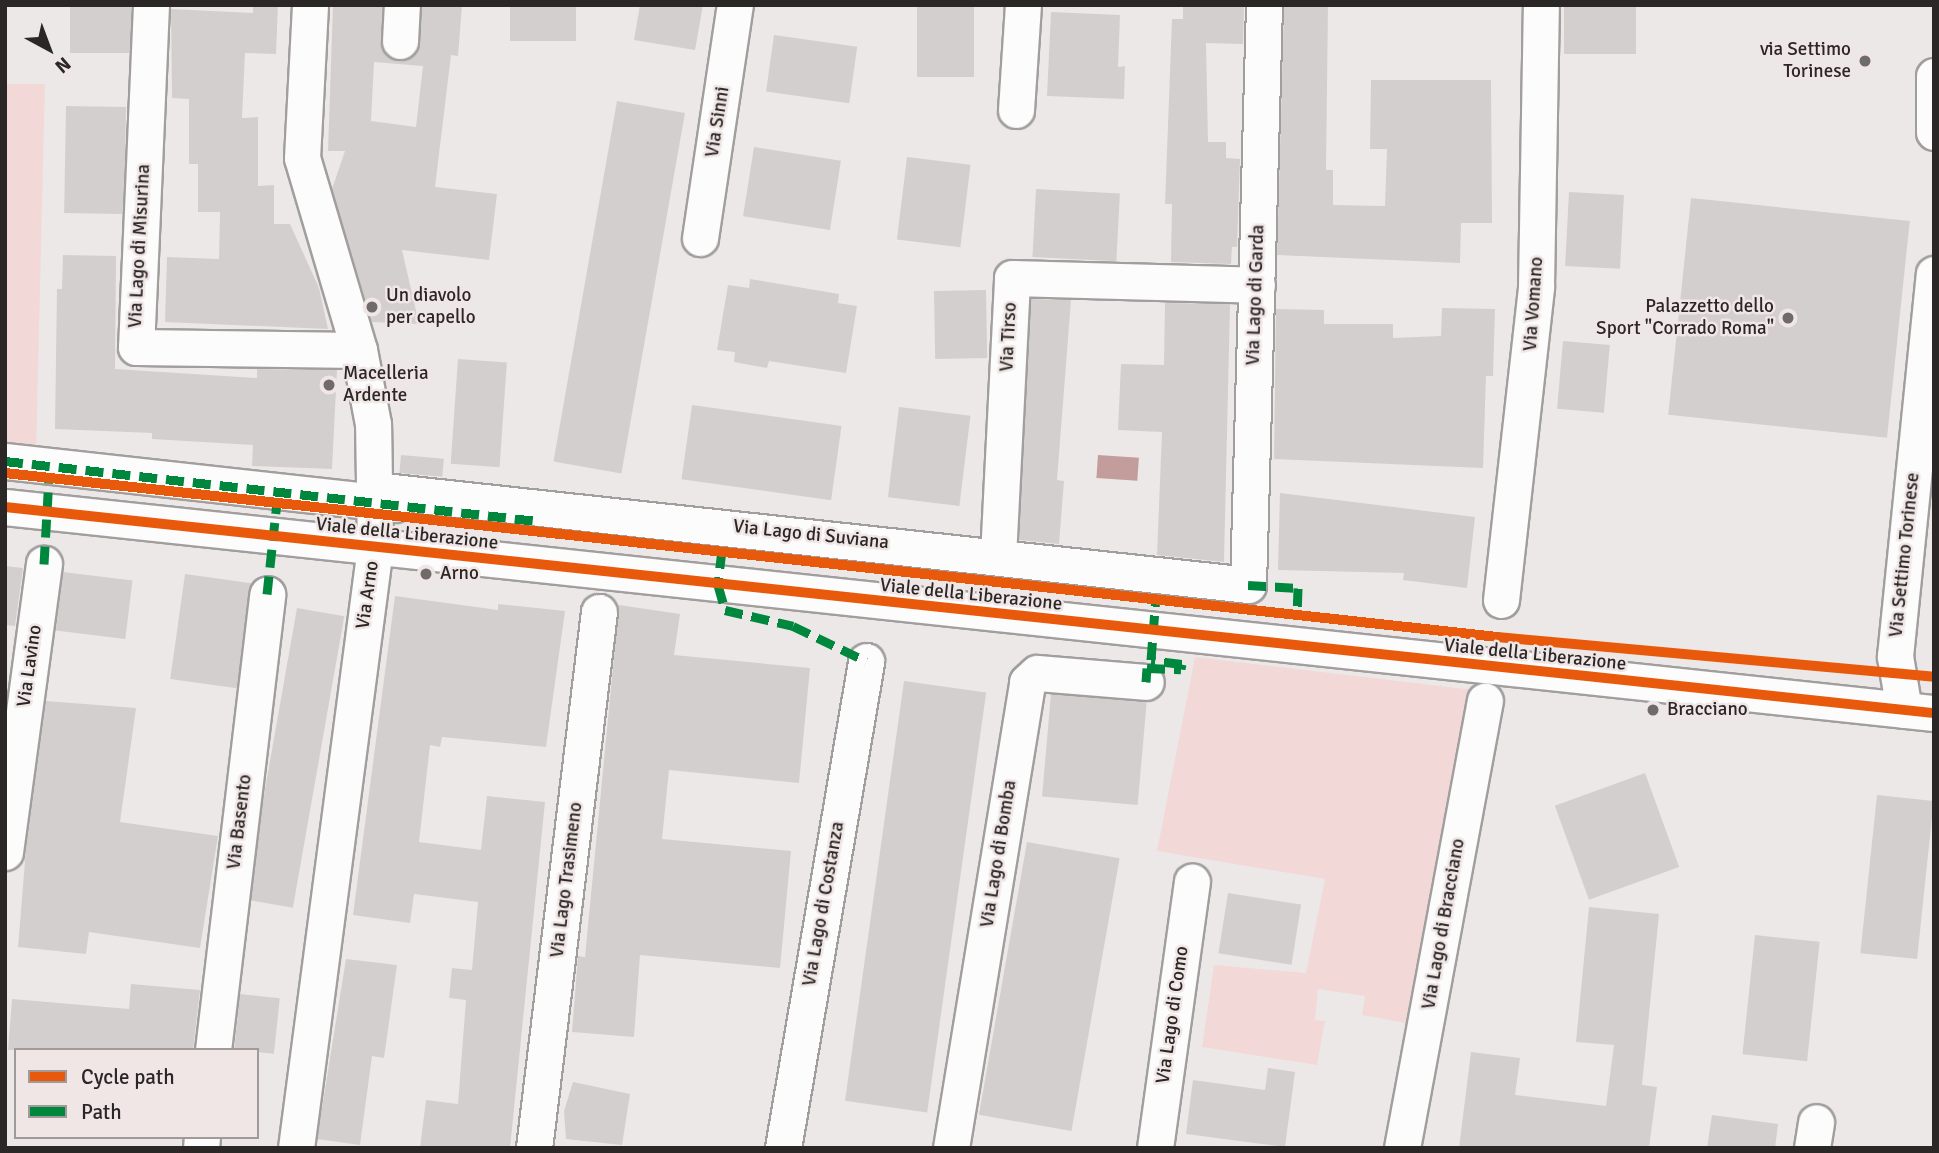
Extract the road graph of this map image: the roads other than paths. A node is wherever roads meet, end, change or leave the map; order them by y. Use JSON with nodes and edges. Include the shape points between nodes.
{"nodes":[{"id":1,"x":151,"y":5,"type":"edge"},
{"id":2,"x":310,"y":5,"type":"edge"},
{"id":3,"x":402,"y":5,"type":"edge"},
{"id":4,"x":735,"y":5,"type":"edge"},
{"id":5,"x":1023,"y":5,"type":"edge"},
{"id":6,"x":1264,"y":5,"type":"edge"},
{"id":7,"x":1541,"y":5,"type":"edge"},
{"id":8,"x":400,"y":41,"type":"dead end"},
{"id":9,"x":1934,"y":76,"type":"edge"},
{"id":10,"x":1016,"y":110,"type":"dead end"},
{"id":11,"x":1934,"y":132,"type":"edge"},
{"id":12,"x":700,"y":238,"type":"dead end"},
{"id":13,"x":1934,"y":274,"type":"edge"},
{"id":14,"x":1257,"y":285,"type":"junction"},
{"id":15,"x":359,"y":350,"type":"junction"},
{"id":16,"x":5,"y":461,"type":"edge"},
{"id":17,"x":374,"y":496,"type":"junction"},
{"id":18,"x":5,"y":508,"type":"edge"},
{"id":19,"x":607,"y":529,"type":"dead end"},
{"id":20,"x":374,"y":547,"type":"junction"},
{"id":21,"x":998,"y":556,"type":"junction"},
{"id":22,"x":44,"y":564,"type":"dead end"},
{"id":23,"x":1248,"y":585,"type":"joint"},
{"id":24,"x":267,"y":594,"type":"dead end"},
{"id":25,"x":1501,"y":600,"type":"dead end"},
{"id":26,"x":599,"y":612,"type":"dead end"},
{"id":27,"x":866,"y":661,"type":"dead end"},
{"id":28,"x":1146,"y":682,"type":"dead end"},
{"id":29,"x":1485,"y":701,"type":"dead end"},
{"id":30,"x":1919,"y":712,"type":"edge"},
{"id":31,"x":5,"y":852,"type":"edge"},
{"id":32,"x":1192,"y":882,"type":"dead end"},
{"id":33,"x":213,"y":1048,"type":"edge"},
{"id":34,"x":296,"y":1148,"type":"edge"},
{"id":35,"x":534,"y":1148,"type":"edge"},
{"id":36,"x":783,"y":1148,"type":"edge"},
{"id":37,"x":951,"y":1148,"type":"edge"},
{"id":38,"x":1155,"y":1148,"type":"edge"},
{"id":39,"x":1402,"y":1148,"type":"edge"}],
"edges":[{"from":1,"to":15,"type":"street","name":"Via Lago di Misurina","via":[[136,347]]},
{"from":2,"to":15,"type":"street","name":"Via Arno","via":[[302,158]]},
{"from":3,"to":8,"type":"street"},
{"from":4,"to":12,"type":"street","name":"Via Sinni"},
{"from":5,"to":10,"type":"street"},
{"from":6,"to":14,"type":"street","name":"Via Lago di Garda"},
{"from":7,"to":25,"type":"street","name":"Via Vomano","via":[[1536,286]]},
{"from":9,"to":11,"type":"street"},
{"from":13,"to":30,"type":"street","name":"Via Settimo Torinese","via":[[1895,656]]},
{"from":14,"to":21,"type":"street","name":"Via Tirso","via":[[1012,278]]},
{"from":14,"to":23,"type":"street","name":"Via Lago di Garda"},
{"from":15,"to":17,"type":"street","name":"Via Arno","via":[[373,424]]},
{"from":16,"to":17,"type":"street","name":"Viale della Liberazione"},
{"from":17,"to":19,"type":"street","name":"Viale della Liberazione"},
{"from":17,"to":20,"type":"street","name":"Via Arno"},
{"from":17,"to":21,"type":"street","name":"Via Lago di Suviana"},
{"from":18,"to":20,"type":"street","name":"Viale della Liberazione"},
{"from":20,"to":30,"type":"street","name":"Viale della Liberazione"},
{"from":20,"to":34,"type":"street","name":"Via Arno"},
{"from":21,"to":23,"type":"street","name":"Via Lago di Suviana"},
{"from":22,"to":31,"type":"street","name":"Via Lavino"},
{"from":24,"to":33,"type":"street","name":"Via Basento"},
{"from":26,"to":35,"type":"street","name":"Via Lago Trasimeno"},
{"from":27,"to":36,"type":"street","name":"Via Lago di Costanza"},
{"from":28,"to":37,"type":"street","name":"Via Lago di Bomba","via":[[1037,673],[1027,682]]},
{"from":29,"to":39,"type":"street","name":"Via Lago di Bracciano"},
{"from":32,"to":38,"type":"street","name":"Via Lago di Como"}]}
